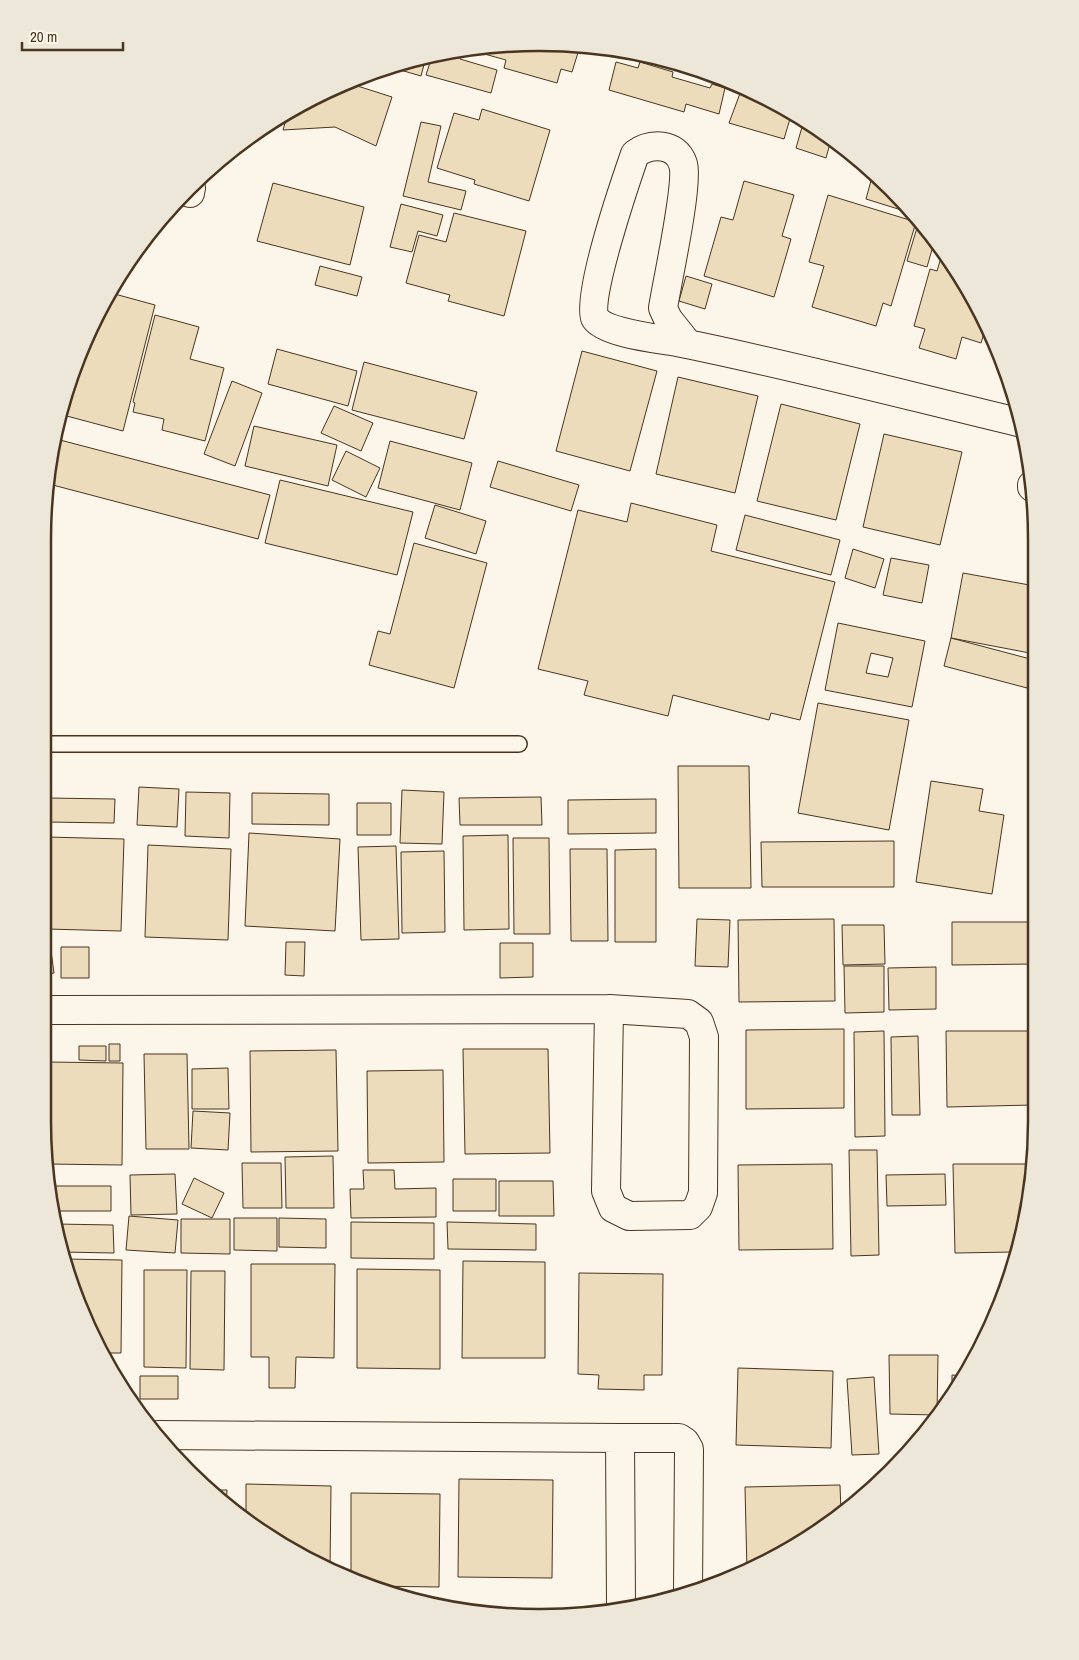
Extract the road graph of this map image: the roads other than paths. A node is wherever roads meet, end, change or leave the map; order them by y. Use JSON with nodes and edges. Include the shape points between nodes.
{"nodes":[{"id":1,"x":688,"y":344,"type":"junction"},
{"id":2,"x":1013,"y":421,"type":"edge"},
{"id":3,"x":51,"y":744,"type":"edge"},
{"id":4,"x":519,"y":744,"type":"dead end"},
{"id":5,"x":609,"y":1009,"type":"junction"},
{"id":6,"x":51,"y":1010,"type":"edge"},
{"id":7,"x":166,"y":1435,"type":"edge"},
{"id":8,"x":620,"y":1438,"type":"junction"},
{"id":9,"x":688,"y":1585,"type":"edge"},
{"id":10,"x":621,"y":1602,"type":"edge"}],
"edges":[{"from":1,"to":1,"type":"street","via":[[615,330],[595,318],[599,275],[634,154],[650,146],[668,148],[683,165],[680,206],[663,308]]},
{"from":1,"to":2,"type":"street"},
{"from":3,"to":4,"type":"lane"},
{"from":5,"to":5,"type":"street","via":[[688,1014],[699,1022],[704,1037],[703,1193],[698,1207],[690,1215],[629,1216],[613,1208],[606,1191]]},
{"from":5,"to":6,"type":"street"},
{"from":7,"to":8,"type":"street"},
{"from":8,"to":9,"type":"street","via":[[678,1438],[689,1449]]},
{"from":8,"to":10,"type":"street"}]}
